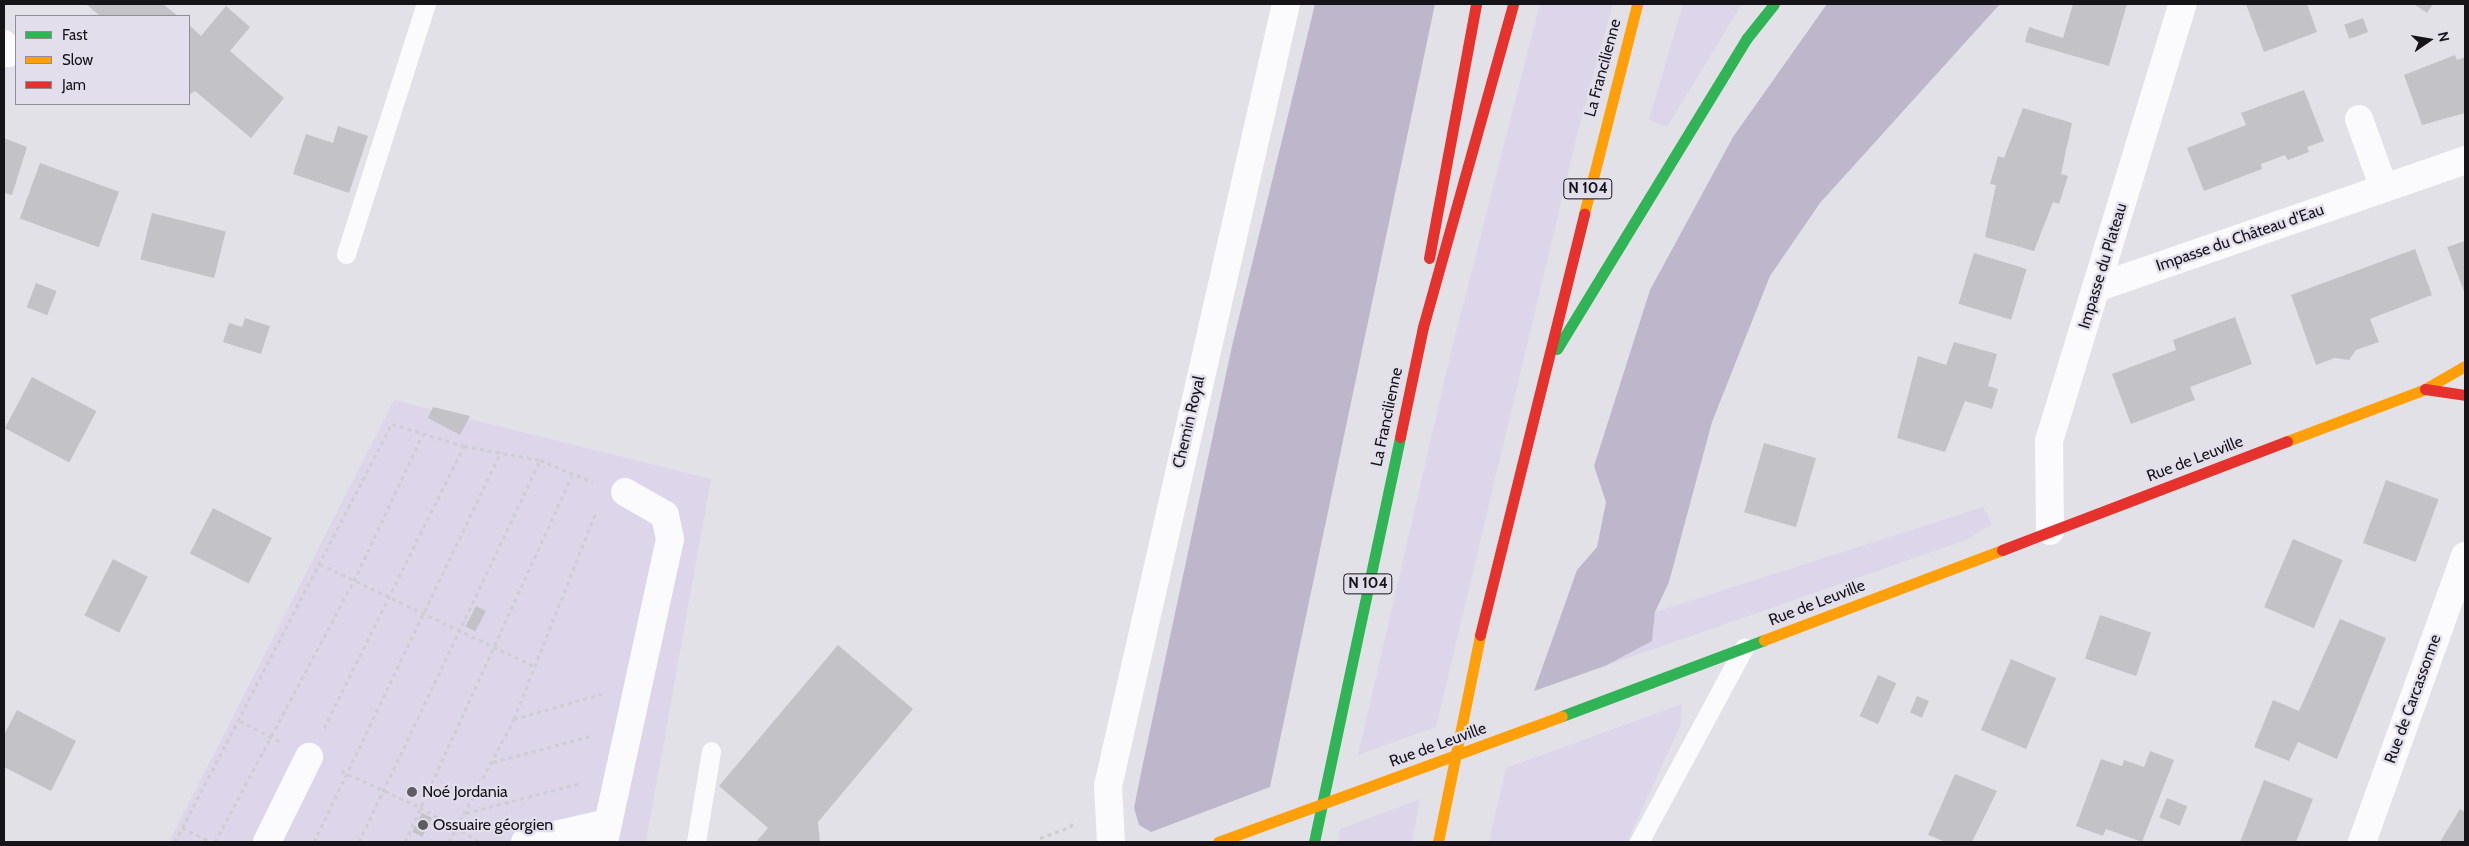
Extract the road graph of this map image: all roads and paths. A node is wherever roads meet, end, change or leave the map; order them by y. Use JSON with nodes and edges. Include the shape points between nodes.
{"nodes":[{"id":1,"x":426,"y":4,"type":"edge"},
{"id":2,"x":1286,"y":4,"type":"edge"},
{"id":3,"x":1476,"y":4,"type":"edge"},
{"id":4,"x":1513,"y":4,"type":"edge"},
{"id":5,"x":1637,"y":4,"type":"edge"},
{"id":6,"x":1774,"y":4,"type":"edge"},
{"id":7,"x":2183,"y":4,"type":"edge"},
{"id":8,"x":2359,"y":119,"type":"dead end"},
{"id":9,"x":2465,"y":160,"type":"edge"},
{"id":10,"x":2384,"y":188,"type":"junction"},
{"id":11,"x":346,"y":254,"type":"dead end"},
{"id":12,"x":2096,"y":288,"type":"junction"},
{"id":13,"x":1424,"y":327,"type":"junction"},
{"id":14,"x":2465,"y":366,"type":"edge"},
{"id":15,"x":1542,"y":374,"type":"junction"},
{"id":16,"x":2425,"y":389,"type":"junction"},
{"id":17,"x":2465,"y":395,"type":"edge"},
{"id":18,"x":423,"y":434,"type":"junction"},
{"id":19,"x":464,"y":446,"type":"junction"},
{"id":20,"x":501,"y":451,"type":"junction"},
{"id":21,"x":540,"y":460,"type":"junction"},
{"id":22,"x":572,"y":476,"type":"junction"},
{"id":23,"x":616,"y":489,"type":"junction"},
{"id":24,"x":2050,"y":531,"type":"junction"},
{"id":25,"x":2465,"y":556,"type":"edge"},
{"id":26,"x":320,"y":564,"type":"junction"},
{"id":27,"x":354,"y":580,"type":"junction"},
{"id":28,"x":390,"y":596,"type":"junction"},
{"id":29,"x":424,"y":614,"type":"junction"},
{"id":30,"x":459,"y":631,"type":"junction"},
{"id":31,"x":495,"y":647,"type":"junction"},
{"id":32,"x":1744,"y":648,"type":"junction"},
{"id":33,"x":534,"y":666,"type":"junction"},
{"id":34,"x":640,"y":682,"type":"junction"},
{"id":35,"x":514,"y":718,"type":"junction"},
{"id":36,"x":240,"y":721,"type":"junction"},
{"id":37,"x":630,"y":726,"type":"junction"},
{"id":38,"x":272,"y":737,"type":"junction"},
{"id":39,"x":711,"y":751,"type":"dead end"},
{"id":40,"x":309,"y":757,"type":"junction"},
{"id":41,"x":493,"y":762,"type":"junction"},
{"id":42,"x":618,"y":774,"type":"junction"},
{"id":43,"x":349,"y":775,"type":"junction"},
{"id":44,"x":384,"y":790,"type":"junction"},
{"id":45,"x":422,"y":808,"type":"junction"},
{"id":46,"x":1076,"y":808,"type":"dead end"},
{"id":47,"x":465,"y":813,"type":"junction"},
{"id":48,"x":182,"y":828,"type":"junction"},
{"id":49,"x":456,"y":828,"type":"junction"},
{"id":50,"x":606,"y":833,"type":"edge"},
{"id":51,"x":1040,"y":838,"type":"dead end"},
{"id":52,"x":175,"y":842,"type":"edge"},
{"id":53,"x":213,"y":842,"type":"edge"},
{"id":54,"x":267,"y":842,"type":"edge"},
{"id":55,"x":314,"y":842,"type":"edge"},
{"id":56,"x":359,"y":842,"type":"edge"},
{"id":57,"x":405,"y":842,"type":"edge"},
{"id":58,"x":449,"y":842,"type":"edge"},
{"id":59,"x":480,"y":842,"type":"edge"},
{"id":60,"x":525,"y":842,"type":"edge"},
{"id":61,"x":696,"y":842,"type":"edge"},
{"id":62,"x":1111,"y":842,"type":"edge"},
{"id":63,"x":1218,"y":842,"type":"edge"},
{"id":64,"x":1314,"y":842,"type":"edge"},
{"id":65,"x":1438,"y":842,"type":"edge"},
{"id":66,"x":1639,"y":842,"type":"edge"},
{"id":67,"x":2362,"y":842,"type":"edge"}],
"edges":[{"from":1,"to":11,"type":"lane"},
{"from":2,"to":62,"type":"street","name":"Chemin Royal","via":[[1108,786]]},
{"from":3,"to":13,"type":"main road","via":[[1431,230]]},
{"from":4,"to":13,"type":"main road","name":"La Francilienne","number":"N 104"},
{"from":5,"to":15,"type":"main road","name":"La Francilienne","number":"N 104"},
{"from":6,"to":15,"type":"main road","via":[[1747,38],[1681,143]]},
{"from":7,"to":12,"type":"street","name":"Impasse du Plateau"},
{"from":8,"to":10,"type":"street"},
{"from":9,"to":10,"type":"street","name":"Impasse du Château d'Eau"},
{"from":10,"to":12,"type":"street","name":"Impasse du Château d'Eau"},
{"from":12,"to":24,"type":"street","name":"Impasse du Plateau","via":[[2049,441]]},
{"from":13,"to":64,"type":"main road","name":"La Francilienne","number":"N 104"},
{"from":14,"to":16,"type":"main road","name":"Rue de Leuville"},
{"from":15,"to":65,"type":"main road","name":"La Francilienne","number":"N 104","via":[[1494,569]]},
{"from":16,"to":17,"type":"main road","name":"Rue de Leuville"},
{"from":16,"to":24,"type":"main road","name":"Rue de Leuville"},
{"from":18,"to":19,"type":"path"},
{"from":18,"to":26,"type":"path","via":[[392,424]]},
{"from":18,"to":27,"type":"path"},
{"from":19,"to":20,"type":"path"},
{"from":19,"to":28,"type":"path"},
{"from":20,"to":21,"type":"path"},
{"from":20,"to":29,"type":"path"},
{"from":21,"to":22,"type":"path"},
{"from":21,"to":30,"type":"path"},
{"from":22,"to":23,"type":"path"},
{"from":22,"to":31,"type":"path"},
{"from":23,"to":33,"type":"path"},
{"from":23,"to":34,"type":"street","via":[[665,515],[670,539]]},
{"from":24,"to":32,"type":"main road","name":"Rue de Leuville"},
{"from":25,"to":67,"type":"street","name":"Rue de Carcassonne"},
{"from":26,"to":27,"type":"path"},
{"from":26,"to":36,"type":"path"},
{"from":27,"to":28,"type":"path"},
{"from":27,"to":38,"type":"path"},
{"from":28,"to":29,"type":"path"},
{"from":28,"to":40,"type":"path"},
{"from":29,"to":30,"type":"path"},
{"from":29,"to":43,"type":"path"},
{"from":30,"to":31,"type":"path"},
{"from":30,"to":44,"type":"path"},
{"from":31,"to":33,"type":"path"},
{"from":31,"to":45,"type":"path"},
{"from":32,"to":63,"type":"main road","name":"Rue de Leuville"},
{"from":32,"to":66,"type":"lane"},
{"from":33,"to":35,"type":"path"},
{"from":34,"to":35,"type":"path"},
{"from":34,"to":37,"type":"street"},
{"from":35,"to":41,"type":"path"},
{"from":36,"to":38,"type":"path"},
{"from":36,"to":48,"type":"path"},
{"from":37,"to":41,"type":"path"},
{"from":37,"to":42,"type":"street"},
{"from":38,"to":40,"type":"path"},
{"from":38,"to":53,"type":"path"},
{"from":39,"to":61,"type":"lane"},
{"from":40,"to":43,"type":"path"},
{"from":40,"to":54,"type":"street"},
{"from":41,"to":47,"type":"path"},
{"from":42,"to":47,"type":"path"},
{"from":42,"to":50,"type":"street"},
{"from":43,"to":44,"type":"path"},
{"from":43,"to":55,"type":"path"},
{"from":44,"to":45,"type":"path"},
{"from":44,"to":56,"type":"path"},
{"from":45,"to":49,"type":"path"},
{"from":45,"to":57,"type":"path"},
{"from":46,"to":51,"type":"path","via":[[1071,827]]},
{"from":47,"to":49,"type":"path"},
{"from":48,"to":52,"type":"path"},
{"from":48,"to":53,"type":"path"},
{"from":49,"to":58,"type":"path"},
{"from":49,"to":59,"type":"path"},
{"from":50,"to":60,"type":"street"}]}
